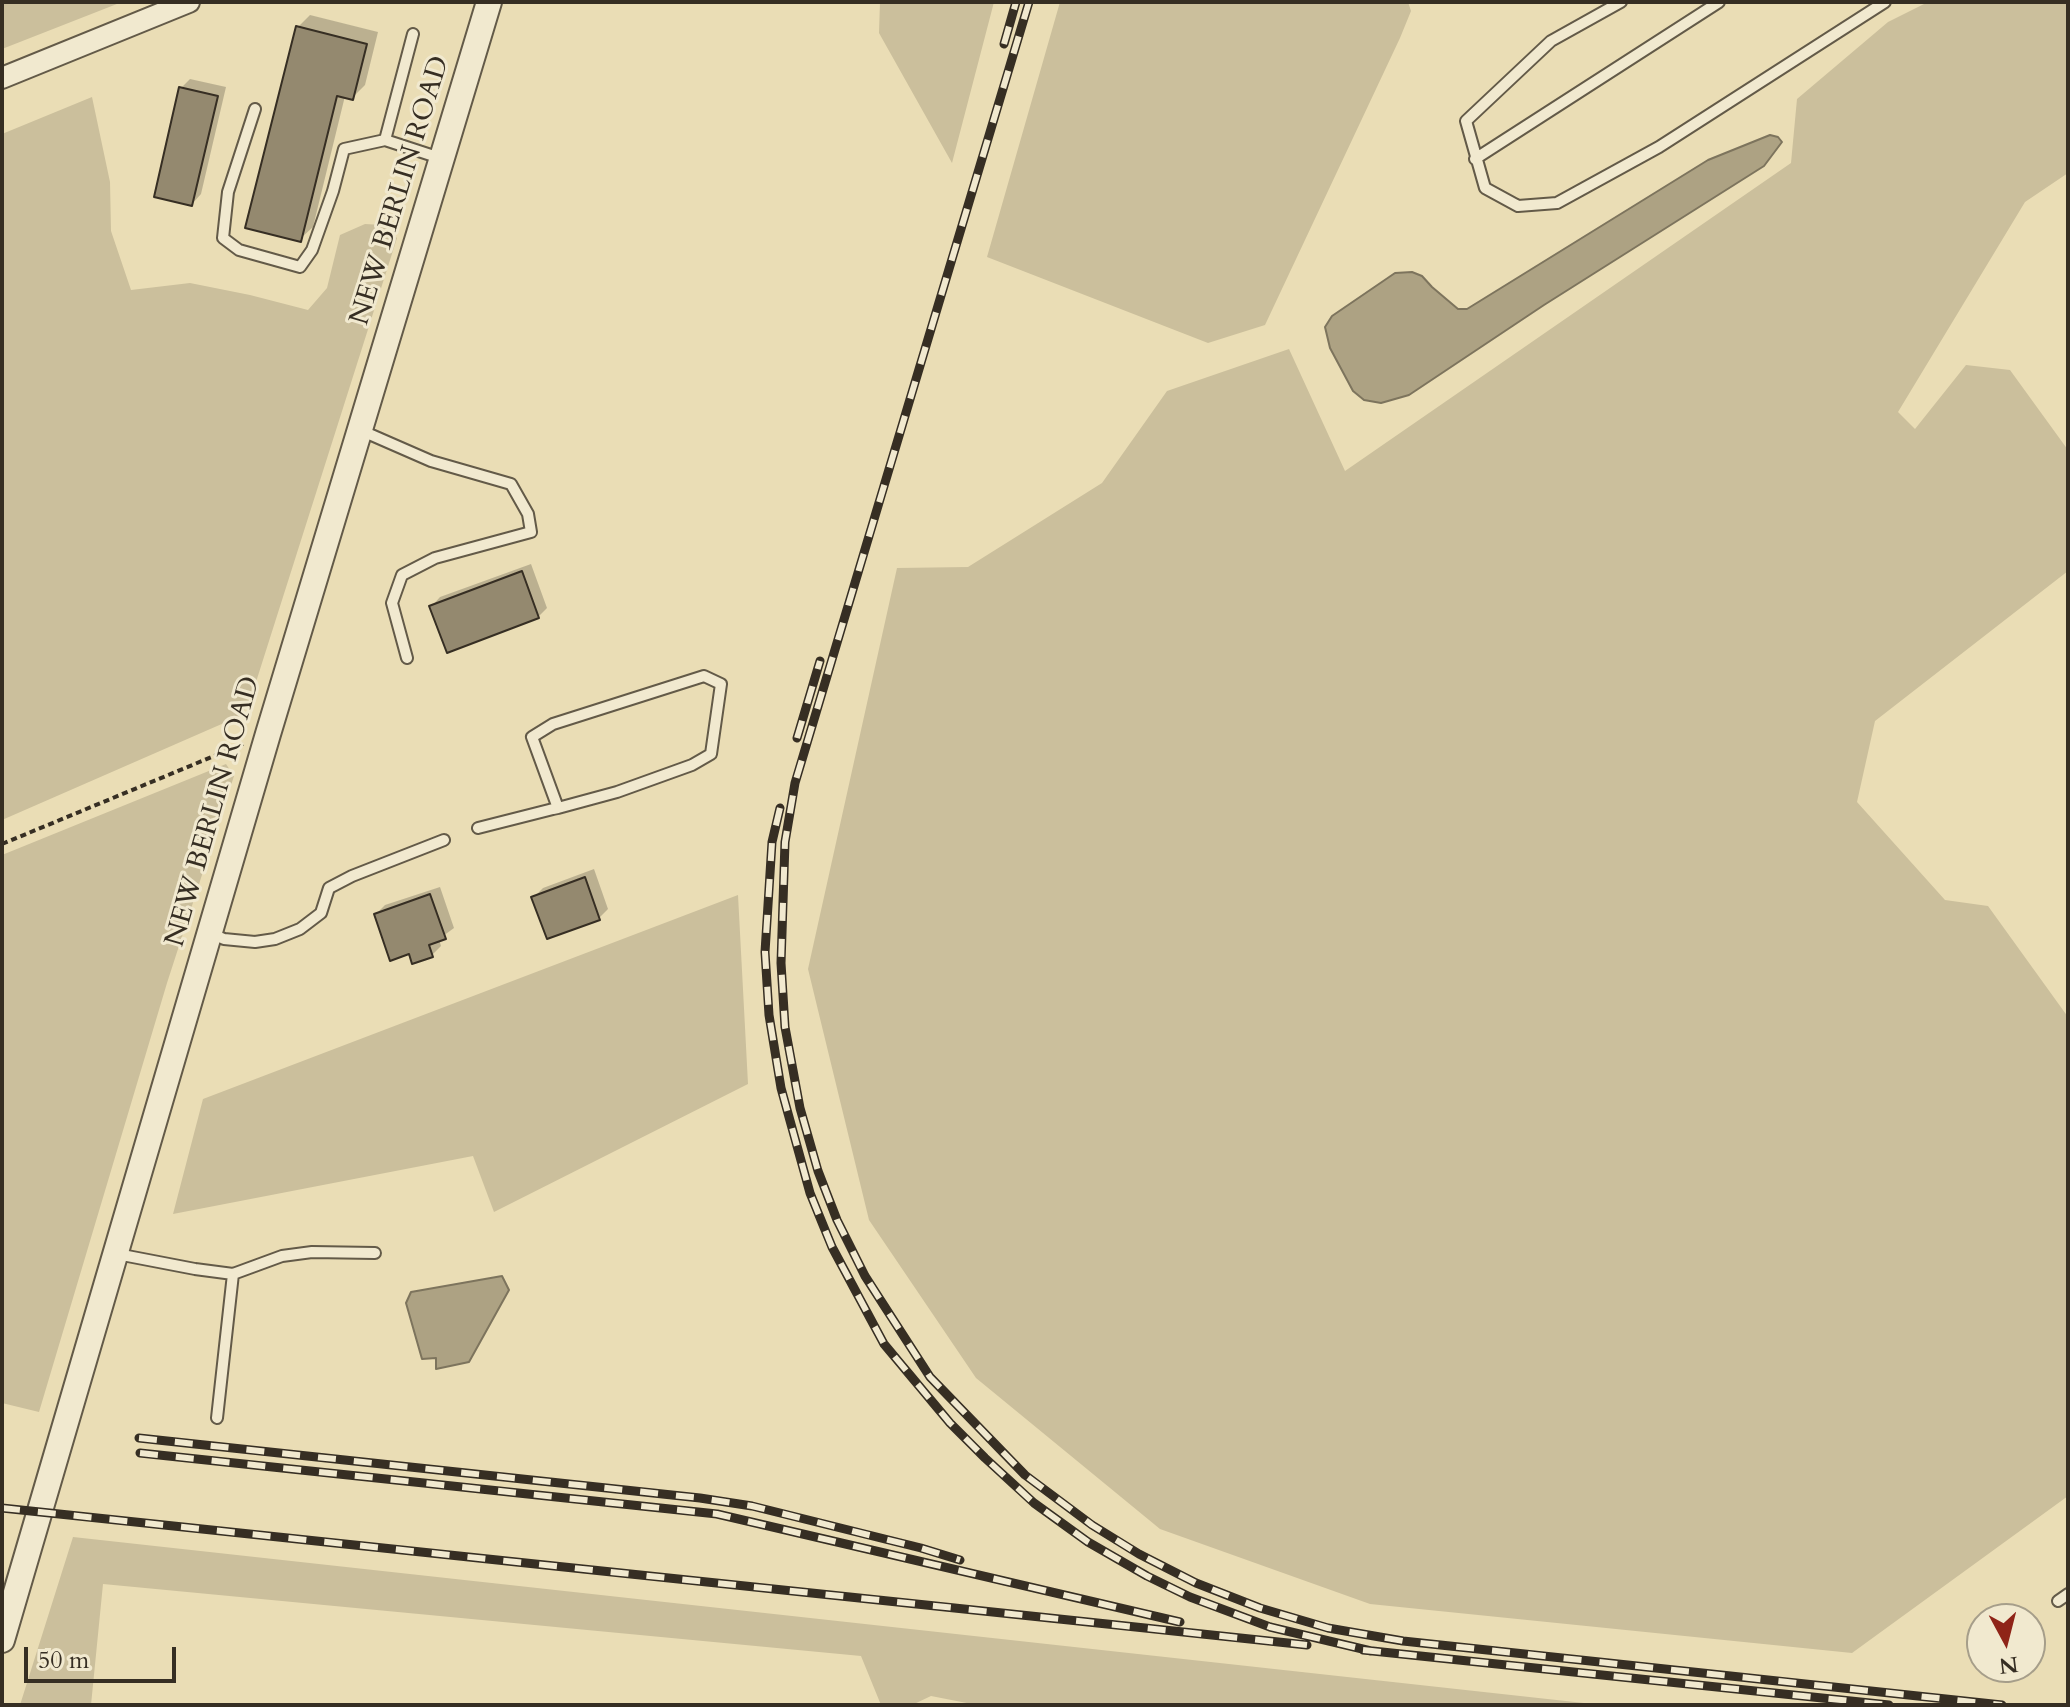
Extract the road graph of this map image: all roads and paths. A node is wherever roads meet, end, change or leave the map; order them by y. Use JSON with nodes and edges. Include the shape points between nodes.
{"nodes":[{"id":1,"x":189,"y":2,"type":"edge"},
{"id":2,"x":489,"y":2,"type":"edge"},
{"id":3,"x":1621,"y":2,"type":"edge"},
{"id":4,"x":1719,"y":2,"type":"edge"},
{"id":5,"x":1885,"y":2,"type":"edge"},
{"id":6,"x":413,"y":34,"type":"dead end"},
{"id":7,"x":2,"y":78,"type":"edge"},
{"id":8,"x":255,"y":109,"type":"dead end"},
{"id":9,"x":385,"y":140,"type":"junction"},
{"id":10,"x":442,"y":159,"type":"junction"},
{"id":11,"x":1475,"y":159,"type":"junction"},
{"id":12,"x":360,"y":430,"type":"junction"},
{"id":13,"x":407,"y":658,"type":"dead end"},
{"id":14,"x":268,"y":734,"type":"junction"},
{"id":15,"x":558,"y":808,"type":"junction"},
{"id":16,"x":478,"y":828,"type":"dead end"},
{"id":17,"x":444,"y":840,"type":"dead end"},
{"id":18,"x":2,"y":844,"type":"edge"},
{"id":19,"x":210,"y":933,"type":"junction"},
{"id":20,"x":115,"y":1253,"type":"junction"},
{"id":21,"x":375,"y":1253,"type":"dead end"},
{"id":22,"x":233,"y":1274,"type":"junction"},
{"id":23,"x":217,"y":1418,"type":"dead end"},
{"id":24,"x":2,"y":1640,"type":"edge"}],
"edges":[{"from":1,"to":7,"type":"street"},
{"from":2,"to":10,"type":"street","name":"NEW BERLIN ROAD"},
{"from":3,"to":11,"type":"lane","via":[[1551,41],[1466,121]]},
{"from":4,"to":11,"type":"lane"},
{"from":5,"to":11,"type":"lane","via":[[1659,147],[1557,203],[1518,206],[1485,188]]},
{"from":6,"to":9,"type":"lane"},
{"from":8,"to":9,"type":"lane","via":[[228,192],[223,238],[239,250],[300,267],[312,250],[344,149]]},
{"from":9,"to":10,"type":"lane"},
{"from":10,"to":12,"type":"street","name":"NEW BERLIN ROAD"},
{"from":12,"to":13,"type":"lane","via":[[431,461],[511,484],[528,514],[531,532],[435,558],[402,575],[392,603]]},
{"from":12,"to":14,"type":"street","name":"NEW BERLIN ROAD"},
{"from":14,"to":18,"type":"path"},
{"from":14,"to":19,"type":"street","name":"NEW BERLIN ROAD"},
{"from":15,"to":15,"type":"lane","via":[[617,792],[711,754],[721,684],[704,676],[553,724],[532,737]]},
{"from":15,"to":16,"type":"lane"},
{"from":17,"to":19,"type":"lane","via":[[329,888],[321,913],[275,939],[255,942]]},
{"from":19,"to":20,"type":"street","name":"NEW BERLIN ROAD"},
{"from":20,"to":22,"type":"lane"},
{"from":20,"to":24,"type":"street","name":"NEW BERLIN ROAD"},
{"from":21,"to":22,"type":"lane","via":[[282,1256]]},
{"from":22,"to":23,"type":"lane"}]}
